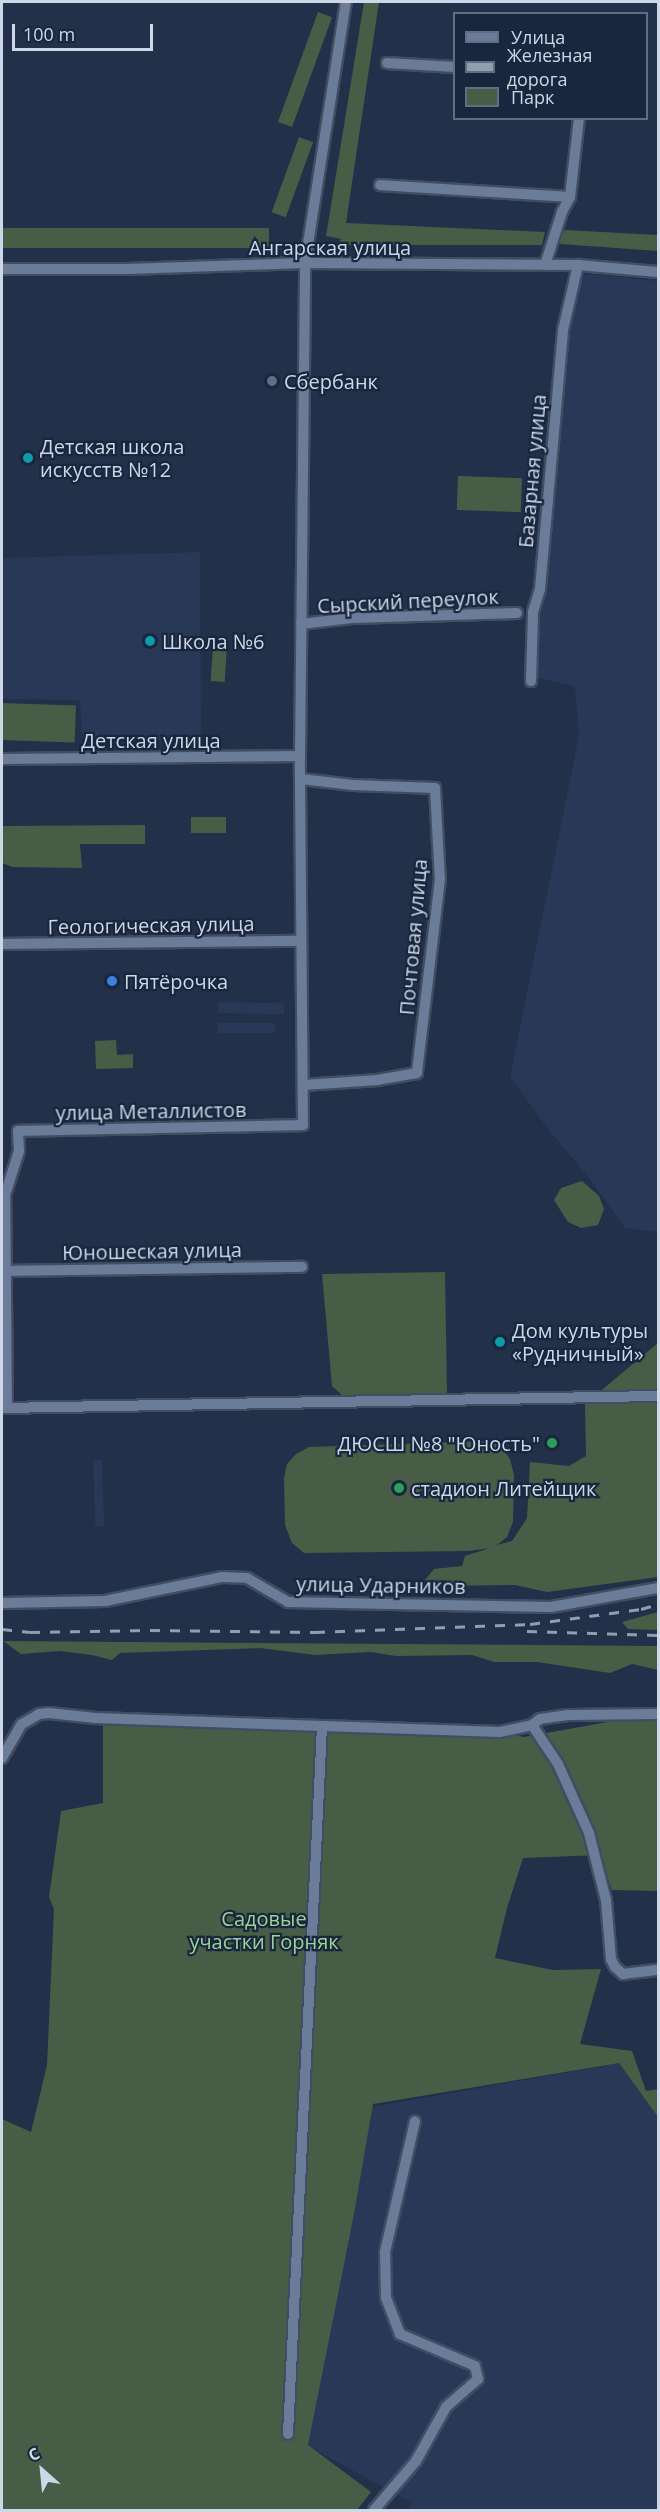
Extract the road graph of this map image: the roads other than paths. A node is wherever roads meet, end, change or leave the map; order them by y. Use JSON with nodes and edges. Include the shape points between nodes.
{"nodes":[{"id":1,"x":346,"y":2,"type":"edge"},
{"id":2,"x":387,"y":63,"type":"dead end"},
{"id":3,"x":453,"y":67,"type":"edge"},
{"id":4,"x":579,"y":120,"type":"edge"},
{"id":5,"x":380,"y":185,"type":"dead end"},
{"id":6,"x":570,"y":197,"type":"junction"},
{"id":7,"x":305,"y":263,"type":"junction"},
{"id":8,"x":545,"y":265,"type":"junction"},
{"id":9,"x":578,"y":265,"type":"junction"},
{"id":10,"x":2,"y":269,"type":"edge"},
{"id":11,"x":658,"y":272,"type":"edge"},
{"id":12,"x":517,"y":613,"type":"dead end"},
{"id":13,"x":301,"y":624,"type":"junction"},
{"id":14,"x":531,"y":681,"type":"dead end"},
{"id":15,"x":300,"y":756,"type":"junction"},
{"id":16,"x":2,"y":759,"type":"edge"},
{"id":17,"x":301,"y":779,"type":"junction"},
{"id":18,"x":301,"y":941,"type":"junction"},
{"id":19,"x":2,"y":944,"type":"edge"},
{"id":20,"x":303,"y":1085,"type":"junction"},
{"id":21,"x":302,"y":1267,"type":"dead end"},
{"id":22,"x":4,"y":1271,"type":"edge"},
{"id":23,"x":658,"y":1396,"type":"edge"},
{"id":24,"x":4,"y":1408,"type":"edge"},
{"id":25,"x":658,"y":1588,"type":"edge"},
{"id":26,"x":2,"y":1603,"type":"edge"},
{"id":27,"x":658,"y":1714,"type":"edge"},
{"id":28,"x":532,"y":1725,"type":"junction"},
{"id":29,"x":322,"y":1726,"type":"junction"},
{"id":30,"x":2,"y":1758,"type":"edge"},
{"id":31,"x":658,"y":1970,"type":"edge"},
{"id":32,"x":415,"y":2121,"type":"dead end"},
{"id":33,"x":288,"y":2434,"type":"dead end"},
{"id":34,"x":374,"y":2511,"type":"edge"}],
"edges":[{"from":1,"to":7,"type":"street"},
{"from":2,"to":3,"type":"street"},
{"from":4,"to":6,"type":"street"},
{"from":5,"to":6,"type":"street"},
{"from":6,"to":8,"type":"street"},
{"from":7,"to":8,"type":"street","name":"Ангарская улица"},
{"from":7,"to":10,"type":"street","name":"Ангарская улица"},
{"from":7,"to":13,"type":"street"},
{"from":8,"to":9,"type":"street","name":"Ангарская улица"},
{"from":9,"to":11,"type":"street","name":"Ангарская улица"},
{"from":9,"to":14,"type":"street","name":"Базарная улица","via":[[562,330],[540,589],[533,612]]},
{"from":12,"to":13,"type":"street","name":"Сырский переулок","via":[[352,618]]},
{"from":13,"to":15,"type":"street"},
{"from":15,"to":16,"type":"street","name":"Детская улица"},
{"from":15,"to":17,"type":"street"},
{"from":17,"to":18,"type":"street"},
{"from":17,"to":20,"type":"street","name":"Почтовая улица","via":[[435,788],[440,879],[417,1073]]},
{"from":18,"to":19,"type":"street","name":"Геологическая улица"},
{"from":18,"to":20,"type":"street"},
{"from":20,"to":22,"type":"street","name":"улица Металлистов","via":[[303,1125],[18,1131],[19,1151],[5,1195]]},
{"from":21,"to":22,"type":"street","name":"Юношеская улица"},
{"from":22,"to":24,"type":"street"},
{"from":23,"to":24,"type":"street"},
{"from":25,"to":26,"type":"street","name":"улица Ударников","via":[[551,1607],[288,1602],[247,1578],[222,1577],[105,1601]]},
{"from":27,"to":28,"type":"street","via":[[568,1715],[540,1719]]},
{"from":28,"to":29,"type":"street","via":[[500,1732]]},
{"from":28,"to":31,"type":"street","via":[[558,1764],[590,1833],[606,1900],[615,1967],[623,1974]]},
{"from":29,"to":30,"type":"street","via":[[49,1713],[22,1724]]},
{"from":29,"to":33,"type":"street"},
{"from":32,"to":34,"type":"street","via":[[385,2252],[386,2298],[400,2334],[475,2366],[478,2379],[446,2407],[416,2461]]}]}
